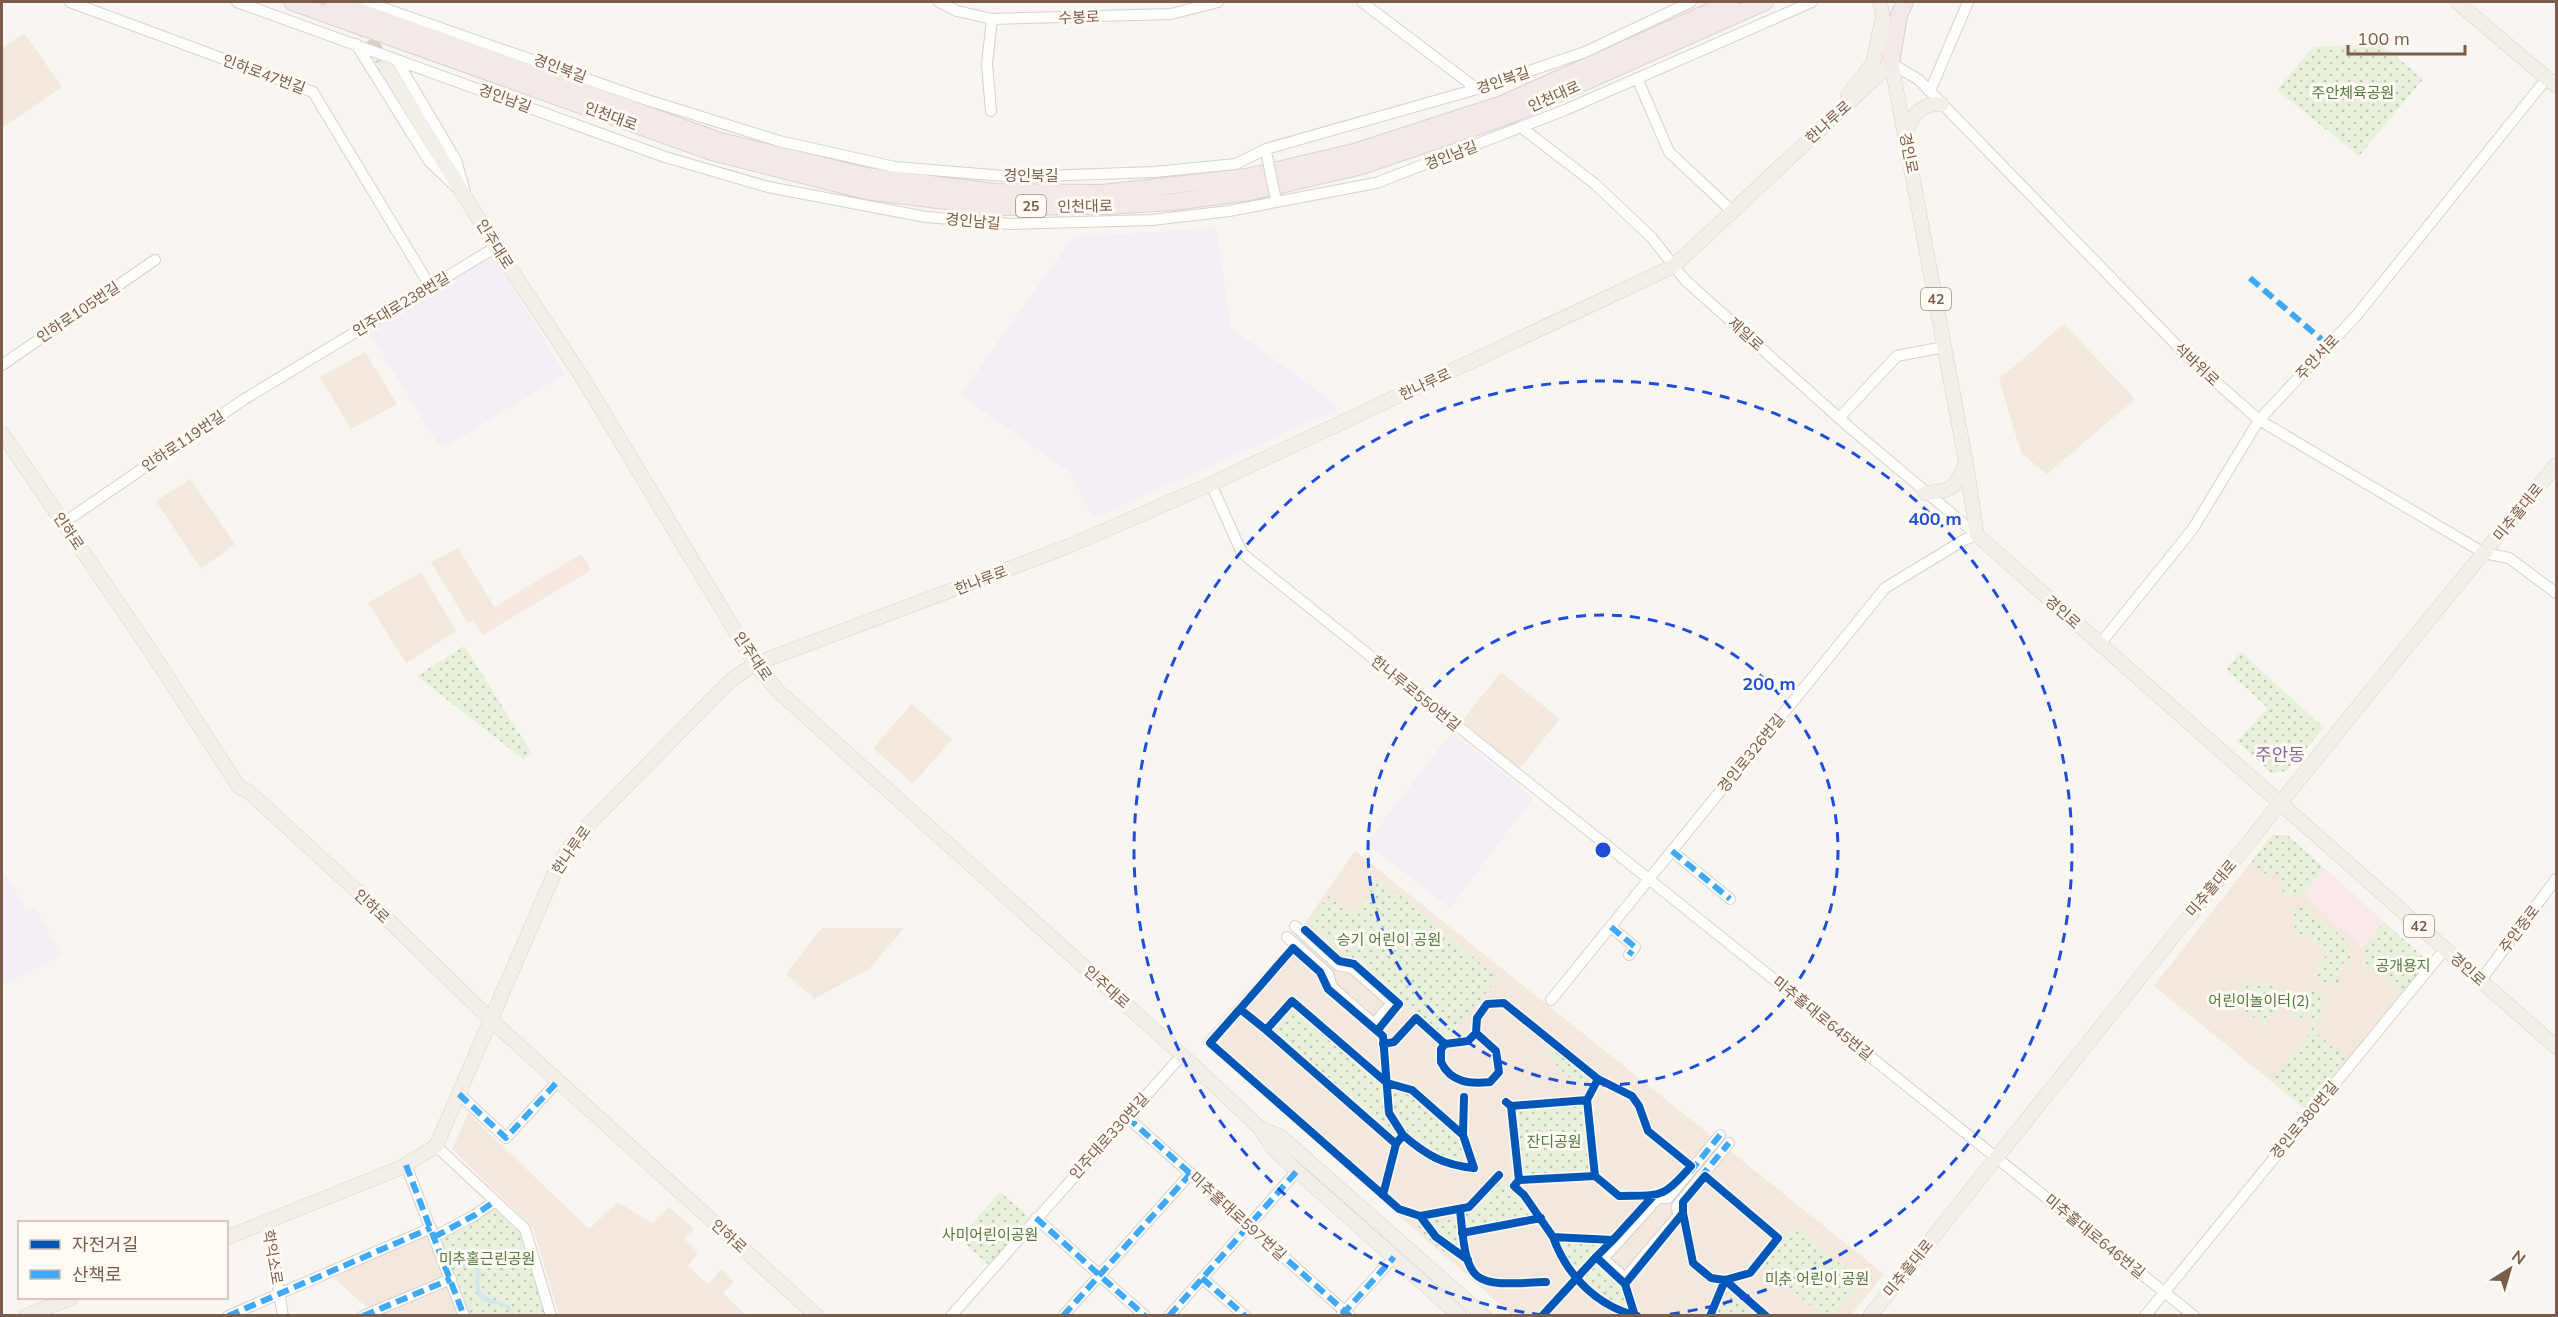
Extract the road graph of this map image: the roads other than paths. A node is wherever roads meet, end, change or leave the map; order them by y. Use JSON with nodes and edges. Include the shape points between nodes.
{"nodes":[{"id":1,"x":70,"y":2,"type":"edge"},
{"id":2,"x":237,"y":2,"type":"edge"},
{"id":3,"x":292,"y":2,"type":"edge"},
{"id":4,"x":333,"y":2,"type":"edge"},
{"id":5,"x":366,"y":2,"type":"edge"},
{"id":6,"x":940,"y":2,"type":"edge"},
{"id":7,"x":1218,"y":2,"type":"edge"},
{"id":8,"x":1362,"y":2,"type":"edge"},
{"id":9,"x":1691,"y":2,"type":"edge"},
{"id":10,"x":1731,"y":2,"type":"edge"},
{"id":11,"x":1765,"y":2,"type":"edge"},
{"id":12,"x":1812,"y":2,"type":"edge"},
{"id":13,"x":1905,"y":2,"type":"edge"},
{"id":14,"x":1968,"y":2,"type":"edge"},
{"id":15,"x":2457,"y":2,"type":"edge"},
{"id":16,"x":1882,"y":7,"type":"edge"},
{"id":17,"x":992,"y":20,"type":"junction"},
{"id":18,"x":356,"y":44,"type":"junction"},
{"id":19,"x":391,"y":63,"type":"junction"},
{"id":20,"x":1891,"y":63,"type":"junction"},
{"id":21,"x":1637,"y":78,"type":"junction"},
{"id":22,"x":2552,"y":82,"type":"edge"},
{"id":23,"x":1478,"y":88,"type":"junction"},
{"id":24,"x":1930,"y":92,"type":"junction"},
{"id":25,"x":1942,"y":104,"type":"junction"},
{"id":26,"x":991,"y":111,"type":"dead end"},
{"id":27,"x":1826,"y":123,"type":"junction"},
{"id":28,"x":1522,"y":128,"type":"junction"},
{"id":29,"x":1905,"y":136,"type":"junction"},
{"id":30,"x":1266,"y":153,"type":"junction"},
{"id":31,"x":465,"y":195,"type":"junction"},
{"id":32,"x":1276,"y":199,"type":"junction"},
{"id":33,"x":1732,"y":211,"type":"junction"},
{"id":34,"x":496,"y":247,"type":"junction"},
{"id":35,"x":155,"y":260,"type":"dead end"},
{"id":36,"x":1674,"y":266,"type":"junction"},
{"id":37,"x":430,"y":286,"type":"junction"},
{"id":38,"x":1944,"y":346,"type":"junction"},
{"id":39,"x":305,"y":361,"type":"joint"},
{"id":40,"x":2,"y":365,"type":"edge"},
{"id":41,"x":1839,"y":418,"type":"junction"},
{"id":42,"x":2259,"y":420,"type":"junction"},
{"id":43,"x":2,"y":434,"type":"edge"},
{"id":44,"x":1966,"y":463,"type":"junction"},
{"id":45,"x":2556,"y":465,"type":"edge"},
{"id":46,"x":1211,"y":484,"type":"junction"},
{"id":47,"x":1925,"y":493,"type":"junction"},
{"id":48,"x":63,"y":523,"type":"junction"},
{"id":49,"x":1977,"y":535,"type":"junction"},
{"id":50,"x":2484,"y":554,"type":"junction"},
{"id":51,"x":2556,"y":593,"type":"edge"},
{"id":52,"x":2100,"y":644,"type":"junction"},
{"id":53,"x":755,"y":664,"type":"junction"},
{"id":54,"x":2282,"y":804,"type":"junction"},
{"id":55,"x":1672,"y":851,"type":"junction"},
{"id":56,"x":1649,"y":879,"type":"junction"},
{"id":57,"x":2556,"y":879,"type":"edge"},
{"id":58,"x":1730,"y":899,"type":"dead end"},
{"id":59,"x":1295,"y":926,"type":"dead end"},
{"id":60,"x":1611,"y":927,"type":"junction"},
{"id":61,"x":1287,"y":937,"type":"dead end"},
{"id":62,"x":2445,"y":949,"type":"junction"},
{"id":63,"x":1629,"y":955,"type":"dead end"},
{"id":64,"x":2481,"y":980,"type":"junction"},
{"id":65,"x":1551,"y":1000,"type":"dead end"},
{"id":66,"x":490,"y":1020,"type":"junction"},
{"id":67,"x":2556,"y":1047,"type":"edge"},
{"id":68,"x":1182,"y":1055,"type":"junction"},
{"id":69,"x":558,"y":1081,"type":"junction"},
{"id":70,"x":459,"y":1094,"type":"junction"},
{"id":71,"x":1127,"y":1117,"type":"junction"},
{"id":72,"x":1260,"y":1128,"type":"junction"},
{"id":73,"x":1720,"y":1135,"type":"dead end"},
{"id":74,"x":1730,"y":1143,"type":"dead end"},
{"id":75,"x":436,"y":1146,"type":"junction"},
{"id":76,"x":1996,"y":1158,"type":"junction"},
{"id":77,"x":406,"y":1164,"type":"junction"},
{"id":78,"x":1297,"y":1171,"type":"junction"},
{"id":79,"x":1191,"y":1173,"type":"junction"},
{"id":80,"x":495,"y":1201,"type":"junction"},
{"id":81,"x":1036,"y":1218,"type":"junction"},
{"id":82,"x":267,"y":1222,"type":"junction"},
{"id":83,"x":1249,"y":1225,"type":"junction"},
{"id":84,"x":433,"y":1232,"type":"junction"},
{"id":85,"x":228,"y":1237,"type":"edge"},
{"id":86,"x":1394,"y":1257,"type":"junction"},
{"id":87,"x":1100,"y":1275,"type":"junction"},
{"id":88,"x":1202,"y":1278,"type":"junction"},
{"id":89,"x":451,"y":1279,"type":"junction"},
{"id":90,"x":2164,"y":1292,"type":"junction"},
{"id":91,"x":279,"y":1293,"type":"junction"},
{"id":92,"x":68,"y":1299,"type":"edge"},
{"id":93,"x":1345,"y":1314,"type":"edge"},
{"id":94,"x":26,"y":1316,"type":"edge"},
{"id":95,"x":228,"y":1316,"type":"edge"},
{"id":96,"x":283,"y":1316,"type":"edge"},
{"id":97,"x":363,"y":1316,"type":"edge"},
{"id":98,"x":464,"y":1316,"type":"edge"},
{"id":99,"x":551,"y":1316,"type":"edge"},
{"id":100,"x":817,"y":1316,"type":"edge"},
{"id":101,"x":951,"y":1316,"type":"edge"},
{"id":102,"x":1063,"y":1316,"type":"edge"},
{"id":103,"x":1145,"y":1316,"type":"edge"},
{"id":104,"x":1168,"y":1316,"type":"edge"},
{"id":105,"x":1245,"y":1316,"type":"edge"},
{"id":106,"x":1460,"y":1316,"type":"edge"},
{"id":107,"x":1484,"y":1316,"type":"edge"},
{"id":108,"x":1870,"y":1316,"type":"edge"},
{"id":109,"x":2145,"y":1316,"type":"edge"},
{"id":110,"x":2194,"y":1316,"type":"edge"}],
"edges":[{"from":1,"to":37,"type":"street","name":"인하로47번길","via":[[313,92]]},
{"from":2,"to":18,"type":"street","name":"경인남길"},
{"from":3,"to":11,"type":"highway","name":"인천대로","number":"25","via":[[712,152],[866,191],[994,207],[1173,202],[1250,192],[1362,166],[1508,116]]},
{"from":4,"to":10,"type":"highway","name":"인천대로","number":"25","via":[[720,141],[866,176],[996,192],[1102,193],[1247,177],[1354,152],[1502,104]]},
{"from":5,"to":30,"type":"street","name":"경인북길","via":[[778,141],[895,167],[1016,177],[1154,172],[1236,164]]},
{"from":6,"to":17,"type":"street","name":"수봉로"},
{"from":7,"to":17,"type":"street","name":"수봉로","via":[[1171,14]]},
{"from":8,"to":23,"type":"street"},
{"from":9,"to":23,"type":"street","name":"경인북길","via":[[1585,52]]},
{"from":12,"to":21,"type":"street","name":"경인남길"},
{"from":13,"to":20,"type":"highway"},
{"from":14,"to":24,"type":"street"},
{"from":15,"to":22,"type":"main road"},
{"from":16,"to":20,"type":"main road","name":"경인로","number":"42"},
{"from":16,"to":27,"type":"main road","via":[[1873,63]]},
{"from":17,"to":26,"type":"street","via":[[987,79]]},
{"from":18,"to":19,"type":"street","name":"경인남길"},
{"from":18,"to":31,"type":"street","via":[[429,161]]},
{"from":19,"to":31,"type":"main road","name":"인주대로"},
{"from":19,"to":32,"type":"street","name":"경인남길","via":[[665,157],[768,187],[926,217],[1011,224],[1079,224],[1152,220]]},
{"from":20,"to":24,"type":"street","name":"석바위로","via":[[1919,80]]},
{"from":20,"to":27,"type":"main road","name":"한나루로"},
{"from":20,"to":29,"type":"main road","name":"경인로","number":"42"},
{"from":21,"to":28,"type":"street","name":"경인남길"},
{"from":21,"to":33,"type":"street","via":[[1669,152]]},
{"from":22,"to":42,"type":"street","name":"주안서로","via":[[2356,316]]},
{"from":23,"to":30,"type":"street","name":"경인북길"},
{"from":24,"to":25,"type":"street","name":"석바위로"},
{"from":25,"to":29,"type":"main road","via":[[1931,103],[1922,108],[1910,119]]},
{"from":25,"to":42,"type":"street","name":"석바위로","via":[[2189,358]]},
{"from":27,"to":33,"type":"main road","name":"한나루로"},
{"from":28,"to":32,"type":"street","name":"경인남길","via":[[1376,183]]},
{"from":28,"to":36,"type":"street","name":"제일로","via":[[1595,184],[1652,238]]},
{"from":29,"to":38,"type":"main road","name":"경인로","number":"42"},
{"from":30,"to":32,"type":"street","bridge":true},
{"from":31,"to":34,"type":"main road","name":"인주대로"},
{"from":33,"to":36,"type":"main road","name":"한나루로"},
{"from":34,"to":37,"type":"street","name":"인주대로238번길"},
{"from":34,"to":53,"type":"main road","name":"인주대로","via":[[582,377]]},
{"from":35,"to":40,"type":"street","name":"인하로105번길"},
{"from":36,"to":41,"type":"street","name":"제일로"},
{"from":36,"to":46,"type":"main road","name":"한나루로"},
{"from":37,"to":39,"type":"street","name":"인주대로238번길"},
{"from":38,"to":41,"type":"street","via":[[1897,356]]},
{"from":38,"to":44,"type":"main road","name":"경인로","number":"42"},
{"from":39,"to":48,"type":"street","name":"인하로119번길"},
{"from":41,"to":47,"type":"street","name":"제일로"},
{"from":42,"to":50,"type":"street","name":"석바위로"},
{"from":42,"to":52,"type":"street","name":"주안서로","via":[[2193,530]]},
{"from":43,"to":48,"type":"main road","name":"인하로"},
{"from":44,"to":47,"type":"main road","via":[[1956,486],[1944,492]]},
{"from":44,"to":49,"type":"main road","name":"경인로","number":"42"},
{"from":45,"to":50,"type":"main road","name":"미추홀대로"},
{"from":46,"to":53,"type":"main road","name":"한나루로","via":[[1069,546]]},
{"from":46,"to":56,"type":"street","name":"한나루로550번길","via":[[1242,554]]},
{"from":47,"to":49,"type":"street","name":"제일로"},
{"from":48,"to":66,"type":"main road","name":"인하로","via":[[239,787],[380,912]]},
{"from":49,"to":52,"type":"main road","name":"경인로","number":"42"},
{"from":49,"to":55,"type":"street","name":"경인로326번길","via":[[1885,588]]},
{"from":50,"to":51,"type":"street","name":"석바위로","via":[[2509,558]]},
{"from":50,"to":54,"type":"main road","name":"미추홀대로"},
{"from":52,"to":54,"type":"main road","name":"경인로","number":"42"},
{"from":53,"to":66,"type":"main road","name":"한나루로","via":[[731,680],[568,849],[544,893]]},
{"from":53,"to":68,"type":"main road","name":"인주대로","via":[[777,691]]},
{"from":54,"to":62,"type":"main road","name":"경인로","number":"42"},
{"from":54,"to":76,"type":"main road","name":"미추홀대로","via":[[2180,925]]},
{"from":55,"to":56,"type":"street","name":"경인로326번길"},
{"from":55,"to":58,"type":"street"},
{"from":56,"to":60,"type":"street","name":"경인로326번길"},
{"from":56,"to":76,"type":"street","name":"미추홀대로645번길"},
{"from":57,"to":64,"type":"street","name":"주안중로"},
{"from":59,"to":61,"type":"street","via":[[1338,965],[1352,968],[1392,1003],[1374,1024],[1332,987],[1328,974]]},
{"from":60,"to":63,"type":"street","via":[[1635,947]]},
{"from":60,"to":65,"type":"street","name":"경인로326번길"},
{"from":62,"to":64,"type":"main road","name":"경인로","number":"42"},
{"from":62,"to":90,"type":"street","name":"경인로380번길"},
{"from":64,"to":67,"type":"main road","name":"경인로","number":"42"},
{"from":66,"to":69,"type":"main road","name":"인하로"},
{"from":66,"to":70,"type":"main road","name":"한나루로"},
{"from":68,"to":71,"type":"street","name":"인주대로330번길"},
{"from":68,"to":72,"type":"main road","name":"인주대로"},
{"from":69,"to":70,"type":"street","via":[[506,1138]]},
{"from":69,"to":100,"type":"main road","name":"인하로"},
{"from":70,"to":75,"type":"main road","name":"한나루로"},
{"from":71,"to":79,"type":"street","name":"미추홀대로597번길"},
{"from":71,"to":81,"type":"street","name":"인주대로330번길"},
{"from":72,"to":78,"type":"main road","name":"인주대로","via":[[1272,1147]]},
{"from":72,"to":107,"type":"main road","name":"인주대로","via":[[1281,1137],[1314,1164]]},
{"from":73,"to":74,"type":"street","via":[[1668,1198],[1658,1198],[1603,1259],[1625,1278],[1678,1215],[1677,1206]]},
{"from":75,"to":77,"type":"main road"},
{"from":75,"to":80,"type":"street"},
{"from":76,"to":90,"type":"street","name":"미추홀대로646번길"},
{"from":76,"to":108,"type":"main road","name":"미추홀대로"},
{"from":77,"to":82,"type":"main road"},
{"from":77,"to":84,"type":"street"},
{"from":78,"to":83,"type":"street"},
{"from":78,"to":86,"type":"main road","name":"인주대로"},
{"from":79,"to":83,"type":"street","name":"미추홀대로597번길"},
{"from":79,"to":87,"type":"street"},
{"from":80,"to":84,"type":"street","via":[[463,1221]]},
{"from":80,"to":99,"type":"street","via":[[525,1229]]},
{"from":81,"to":87,"type":"street"},
{"from":81,"to":101,"type":"street","name":"인주대로330번길"},
{"from":82,"to":85,"type":"main road"},
{"from":82,"to":91,"type":"street","name":"학익소로"},
{"from":83,"to":88,"type":"street"},
{"from":83,"to":93,"type":"street","name":"미추홀대로597번길"},
{"from":84,"to":89,"type":"street"},
{"from":84,"to":91,"type":"street"},
{"from":86,"to":93,"type":"street"},
{"from":86,"to":106,"type":"main road","name":"인주대로"},
{"from":87,"to":102,"type":"street"},
{"from":87,"to":103,"type":"street"},
{"from":88,"to":104,"type":"street"},
{"from":88,"to":105,"type":"street"},
{"from":89,"to":97,"type":"street"},
{"from":89,"to":98,"type":"street"},
{"from":90,"to":109,"type":"street","name":"경인로380번길"},
{"from":90,"to":110,"type":"street","name":"미추홀대로646번길"},
{"from":91,"to":95,"type":"street","name":"학익소로"},
{"from":91,"to":96,"type":"street","name":"학익소로"},
{"from":92,"to":94,"type":"main road"}]}
